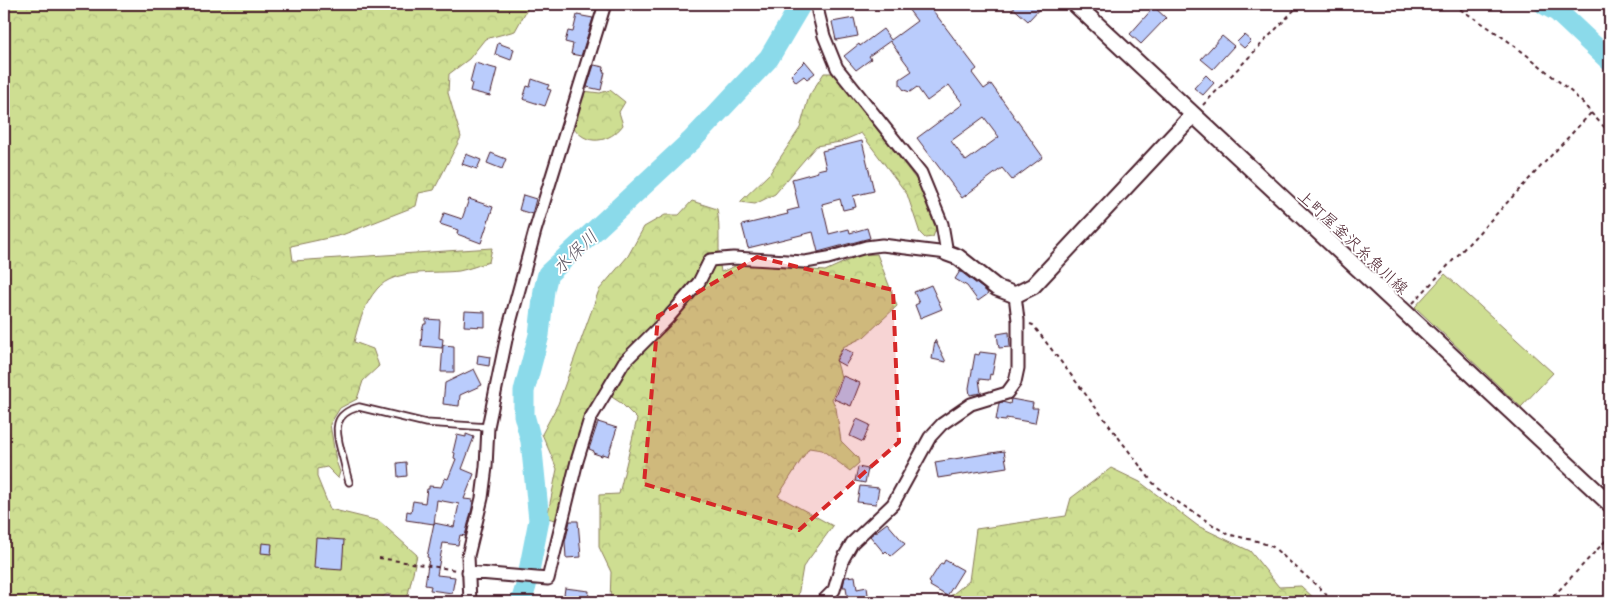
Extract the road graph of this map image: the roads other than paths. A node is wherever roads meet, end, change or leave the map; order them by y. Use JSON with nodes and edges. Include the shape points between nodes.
{"nodes":[{"id":1,"x":605,"y":4,"type":"edge"},
{"id":2,"x":819,"y":4,"type":"edge"},
{"id":3,"x":1075,"y":4,"type":"edge"},
{"id":4,"x":1193,"y":115,"type":"junction"},
{"id":5,"x":947,"y":253,"type":"junction"},
{"id":6,"x":1015,"y":295,"type":"junction"},
{"id":7,"x":488,"y":427,"type":"junction"},
{"id":8,"x":349,"y":482,"type":"dead end"},
{"id":9,"x":1610,"y":504,"type":"edge"},
{"id":10,"x":468,"y":572,"type":"junction"},
{"id":11,"x":470,"y":602,"type":"edge"},
{"id":12,"x":822,"y":602,"type":"edge"}],
"edges":[{"from":1,"to":7,"type":"street","via":[[535,230],[508,330]]},
{"from":2,"to":5,"type":"street","via":[[824,36],[837,68],[921,173],[942,224]]},
{"from":3,"to":4,"type":"main road","name":"上町屋釜沢糸魚川線"},
{"from":4,"to":6,"type":"main road","via":[[1033,286]]},
{"from":4,"to":9,"type":"main road","name":"上町屋釜沢糸魚川線"},
{"from":5,"to":6,"type":"main road","via":[[958,256],[997,288]]},
{"from":5,"to":10,"type":"street","via":[[882,245],[805,262],[710,260],[699,282],[624,362],[590,419],[548,579]]},
{"from":6,"to":12,"type":"street","via":[[1018,320],[1015,382],[1007,393],[972,404],[942,424],[930,437],[893,504],[852,543],[843,558],[834,590]]},
{"from":7,"to":8,"type":"lane","via":[[426,423],[359,408],[348,410],[340,417],[336,433]]},
{"from":7,"to":10,"type":"street","via":[[482,498],[468,556]]},
{"from":10,"to":11,"type":"street"}]}
